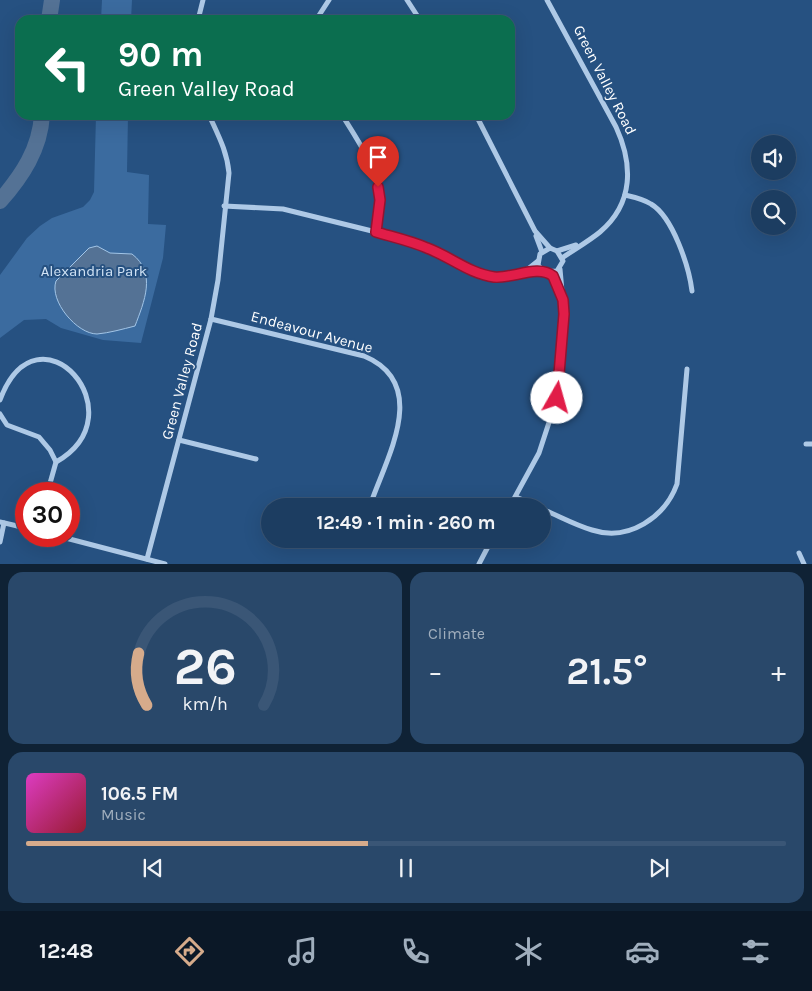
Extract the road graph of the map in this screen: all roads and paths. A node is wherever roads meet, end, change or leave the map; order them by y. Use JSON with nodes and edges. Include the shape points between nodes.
{"nodes":[{"id":1,"x":203,"y":0,"type":"edge"},
{"id":2,"x":330,"y":0,"type":"edge"},
{"id":3,"x":407,"y":0,"type":"edge"},
{"id":4,"x":547,"y":0,"type":"edge"},
{"id":5,"x":199,"y":15,"type":"edge"},
{"id":6,"x":320,"y":15,"type":"edge"},
{"id":7,"x":417,"y":15,"type":"edge"},
{"id":8,"x":212,"y":120,"type":"edge"},
{"id":9,"x":345,"y":120,"type":"edge"},
{"id":10,"x":479,"y":120,"type":"edge"},
{"id":11,"x":624,"y":195,"type":"junction"},
{"id":12,"x":224,"y":206,"type":"junction"},
{"id":13,"x":535,"y":231,"type":"junction"},
{"id":14,"x":376,"y":232,"type":"junction"},
{"id":15,"x":579,"y":245,"type":"junction"},
{"id":16,"x":550,"y":248,"type":"junction"},
{"id":17,"x":558,"y":251,"type":"junction"},
{"id":18,"x":542,"y":252,"type":"junction"},
{"id":19,"x":562,"y":258,"type":"junction"},
{"id":20,"x":538,"y":261,"type":"junction"},
{"id":21,"x":560,"y":269,"type":"junction"},
{"id":22,"x":543,"y":271,"type":"junction"},
{"id":23,"x":523,"y":273,"type":"junction"},
{"id":24,"x":550,"y":274,"type":"junction"},
{"id":25,"x":692,"y":291,"type":"dead end"},
{"id":26,"x":563,"y":300,"type":"junction"},
{"id":27,"x":211,"y":319,"type":"junction"},
{"id":28,"x":687,"y":369,"type":"dead end"},
{"id":29,"x":0,"y":400,"type":"edge"},
{"id":30,"x":0,"y":414,"type":"edge"},
{"id":31,"x":179,"y":440,"type":"junction"},
{"id":32,"x":806,"y":444,"type":"dead end"},
{"id":33,"x":812,"y":444,"type":"edge"},
{"id":34,"x":256,"y":459,"type":"dead end"},
{"id":35,"x":56,"y":462,"type":"junction"},
{"id":36,"x":50,"y":482,"type":"edge"},
{"id":37,"x":516,"y":497,"type":"edge"},
{"id":38,"x":373,"y":498,"type":"edge"},
{"id":39,"x":551,"y":513,"type":"edge"},
{"id":40,"x":2,"y":522,"type":"edge"},
{"id":41,"x":15,"y":525,"type":"edge"},
{"id":42,"x":0,"y":542,"type":"edge"},
{"id":43,"x":80,"y":542,"type":"edge"},
{"id":44,"x":487,"y":548,"type":"edge"},
{"id":45,"x":799,"y":553,"type":"dead end"},
{"id":46,"x":147,"y":559,"type":"junction"},
{"id":47,"x":165,"y":564,"type":"edge"},
{"id":48,"x":479,"y":564,"type":"edge"},
{"id":49,"x":804,"y":564,"type":"edge"}],
"edges":[{"from":1,"to":5,"type":"street"},
{"from":2,"to":6,"type":"street"},
{"from":3,"to":7,"type":"street"},
{"from":4,"to":11,"type":"street","name":"Green Valley Road","via":[[626,148],[628,167]]},
{"from":8,"to":12,"type":"street","name":"Green Valley Road","via":[[227,157],[229,173]]},
{"from":9,"to":14,"type":"street","via":[[374,172],[380,200]]},
{"from":10,"to":13,"type":"street"},
{"from":11,"to":15,"type":"street","name":"Green Valley Road","via":[[611,220],[600,232]]},
{"from":11,"to":25,"type":"street","via":[[652,204],[663,215],[684,257]]},
{"from":12,"to":14,"type":"street","via":[[283,209]]},
{"from":12,"to":27,"type":"street","name":"Green Valley Road"},
{"from":13,"to":16,"type":"street"},
{"from":13,"to":18,"type":"street"},
{"from":14,"to":23,"type":"street","via":[[428,248],[480,273],[514,276]]},
{"from":15,"to":17,"type":"street","name":"Green Valley Road"},
{"from":15,"to":19,"type":"street","name":"Green Valley Road"},
{"from":16,"to":17,"type":"street"},
{"from":16,"to":18,"type":"street"},
{"from":17,"to":19,"type":"street"},
{"from":18,"to":20,"type":"street"},
{"from":19,"to":21,"type":"street"},
{"from":20,"to":22,"type":"street"},
{"from":20,"to":23,"type":"street"},
{"from":21,"to":24,"type":"street"},
{"from":21,"to":26,"type":"street"},
{"from":22,"to":23,"type":"street"},
{"from":22,"to":24,"type":"street"},
{"from":24,"to":26,"type":"street"},
{"from":26,"to":37,"type":"street","via":[[557,398],[544,440]]},
{"from":27,"to":31,"type":"street","name":"Green Valley Road"},
{"from":27,"to":38,"type":"street","name":"Endeavour Avenue","via":[[364,356],[388,372],[397,386],[400,420]]},
{"from":28,"to":39,"type":"street","via":[[677,484],[672,497],[655,517],[630,530],[603,533]]},
{"from":29,"to":35,"type":"street","via":[[16,373],[30,362],[47,358],[72,370],[88,400],[86,426],[75,449]]},
{"from":30,"to":35,"type":"street","via":[[7,425],[45,442]]},
{"from":31,"to":34,"type":"street"},
{"from":31,"to":46,"type":"street","name":"Green Valley Road"},
{"from":32,"to":33,"type":"street"},
{"from":35,"to":36,"type":"street"},
{"from":40,"to":41,"type":"street"},
{"from":40,"to":42,"type":"street"},
{"from":43,"to":46,"type":"street"},
{"from":44,"to":48,"type":"street"},
{"from":45,"to":49,"type":"street"},
{"from":46,"to":47,"type":"street"}]}
